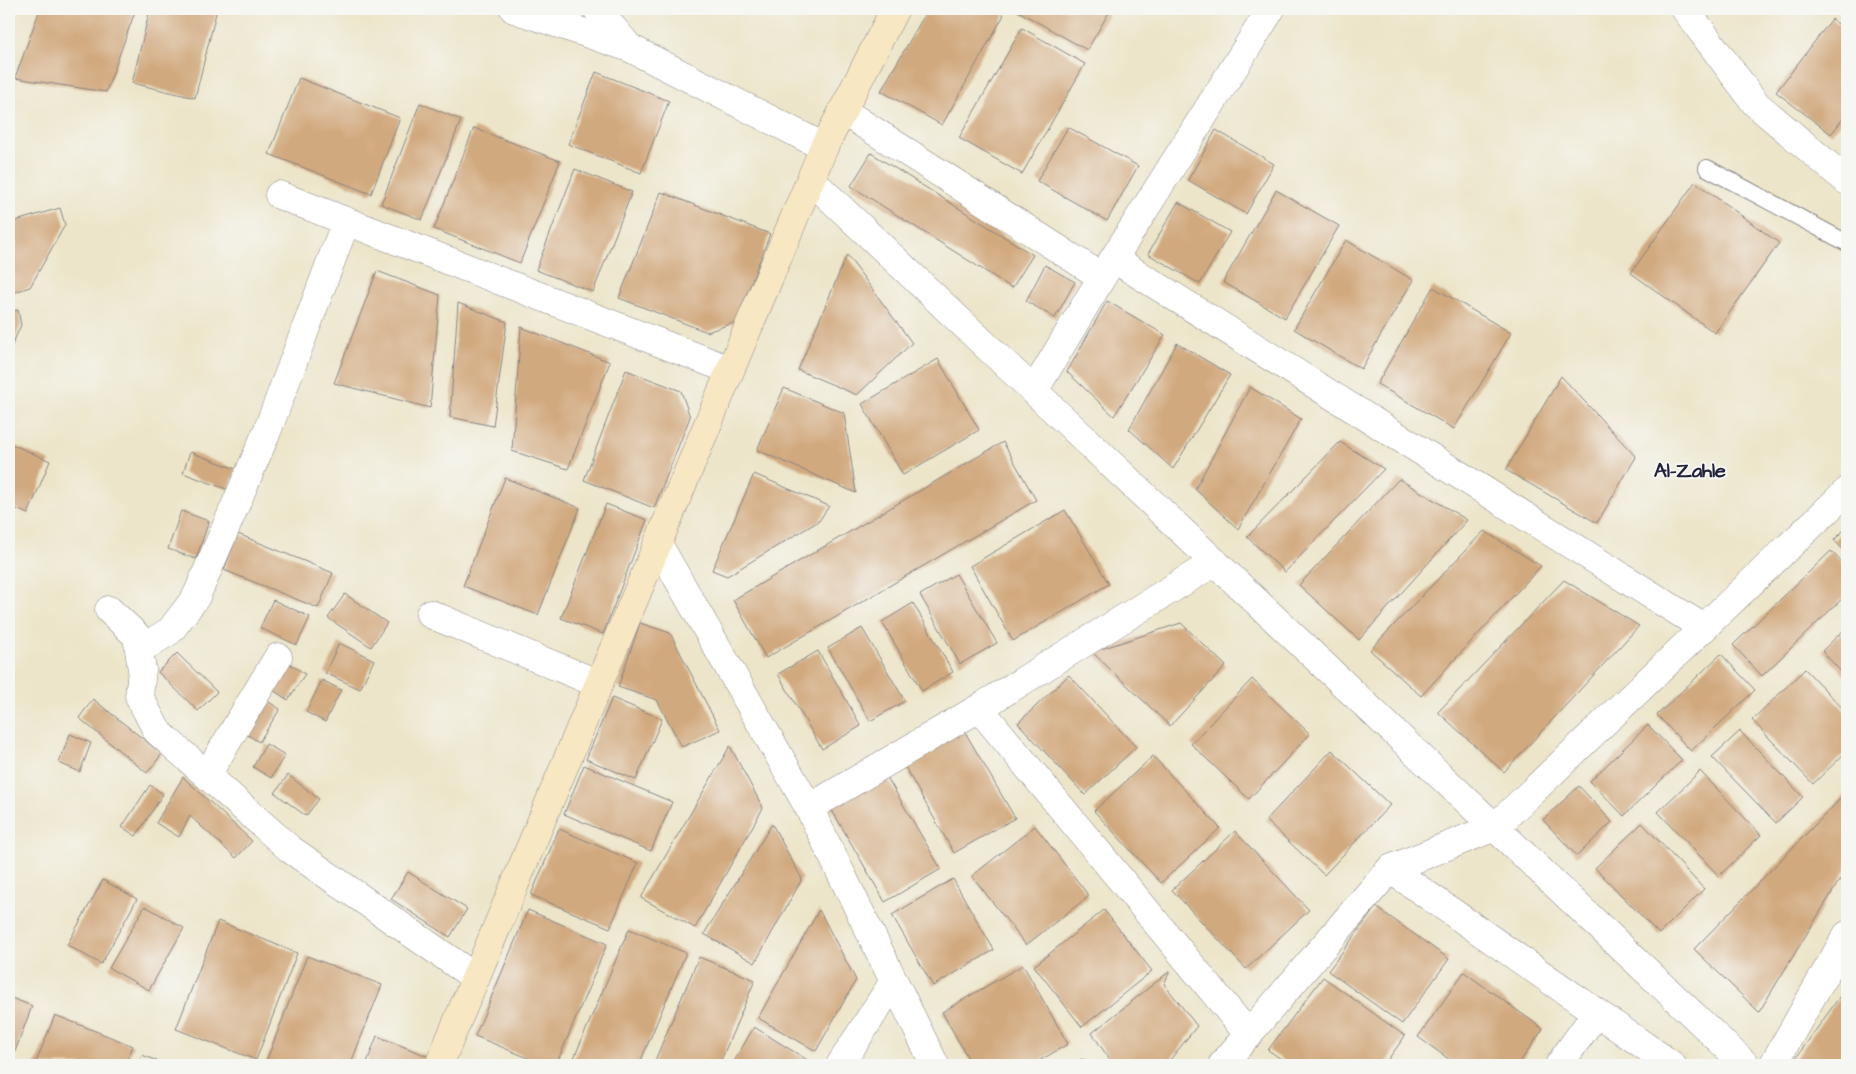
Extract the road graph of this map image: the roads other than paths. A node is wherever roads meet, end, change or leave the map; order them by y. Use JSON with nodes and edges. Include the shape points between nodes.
{"nodes":[{"id":1,"x":514,"y":9,"type":"edge"},
{"id":2,"x":597,"y":9,"type":"edge"},
{"id":3,"x":895,"y":9,"type":"edge"},
{"id":4,"x":1270,"y":9,"type":"edge"},
{"id":5,"x":1685,"y":9,"type":"edge"},
{"id":6,"x":630,"y":48,"type":"junction"},
{"id":7,"x":843,"y":111,"type":"junction"},
{"id":8,"x":824,"y":147,"type":"junction"},
{"id":9,"x":1707,"y":168,"type":"dead end"},
{"id":10,"x":811,"y":180,"type":"junction"},
{"id":11,"x":1847,"y":180,"type":"edge"},
{"id":12,"x":279,"y":195,"type":"dead end"},
{"id":13,"x":346,"y":221,"type":"junction"},
{"id":14,"x":1847,"y":243,"type":"edge"},
{"id":15,"x":1108,"y":268,"type":"junction"},
{"id":16,"x":730,"y":370,"type":"junction"},
{"id":17,"x":1034,"y":391,"type":"junction"},
{"id":18,"x":1847,"y":491,"type":"edge"},
{"id":19,"x":658,"y":544,"type":"junction"},
{"id":20,"x":1215,"y":562,"type":"junction"},
{"id":21,"x":109,"y":610,"type":"dead end"},
{"id":22,"x":430,"y":614,"type":"dead end"},
{"id":23,"x":1704,"y":628,"type":"junction"},
{"id":24,"x":139,"y":650,"type":"junction"},
{"id":25,"x":278,"y":657,"type":"dead end"},
{"id":26,"x":599,"y":684,"type":"junction"},
{"id":27,"x":979,"y":708,"type":"junction"},
{"id":28,"x":207,"y":775,"type":"junction"},
{"id":29,"x":809,"y":808,"type":"junction"},
{"id":30,"x":1495,"y":828,"type":"junction"},
{"id":31,"x":1390,"y":869,"type":"junction"},
{"id":32,"x":1847,"y":935,"type":"edge"},
{"id":33,"x":476,"y":978,"type":"junction"},
{"id":34,"x":894,"y":981,"type":"junction"},
{"id":35,"x":1596,"y":1013,"type":"junction"},
{"id":36,"x":1249,"y":1035,"type":"junction"},
{"id":37,"x":441,"y":1065,"type":"edge"},
{"id":38,"x":840,"y":1065,"type":"edge"},
{"id":39,"x":935,"y":1065,"type":"edge"},
{"id":40,"x":1222,"y":1065,"type":"edge"},
{"id":41,"x":1559,"y":1065,"type":"edge"},
{"id":42,"x":1672,"y":1065,"type":"edge"},
{"id":43,"x":1746,"y":1065,"type":"edge"},
{"id":44,"x":1772,"y":1065,"type":"edge"}],
"edges":[{"from":1,"to":6,"type":"street"},
{"from":2,"to":6,"type":"street"},
{"from":3,"to":7,"type":"street"},
{"from":4,"to":15,"type":"street"},
{"from":5,"to":11,"type":"street","via":[[1756,104]]},
{"from":6,"to":8,"type":"street"},
{"from":7,"to":8,"type":"street"},
{"from":7,"to":15,"type":"street"},
{"from":8,"to":10,"type":"street"},
{"from":9,"to":14,"type":"lane"},
{"from":10,"to":16,"type":"street"},
{"from":10,"to":17,"type":"street"},
{"from":12,"to":13,"type":"street"},
{"from":13,"to":16,"type":"street"},
{"from":13,"to":24,"type":"street","via":[[268,429],[196,596],[170,631]]},
{"from":15,"to":17,"type":"street"},
{"from":15,"to":23,"type":"street"},
{"from":16,"to":19,"type":"street"},
{"from":17,"to":20,"type":"street"},
{"from":18,"to":23,"type":"street"},
{"from":19,"to":26,"type":"street"},
{"from":19,"to":29,"type":"street"},
{"from":20,"to":27,"type":"street"},
{"from":20,"to":30,"type":"street"},
{"from":21,"to":24,"type":"street","via":[[137,636]]},
{"from":22,"to":26,"type":"street"},
{"from":23,"to":30,"type":"street"},
{"from":24,"to":28,"type":"street","via":[[142,670],[140,696],[157,731]]},
{"from":25,"to":28,"type":"street"},
{"from":26,"to":33,"type":"street"},
{"from":27,"to":29,"type":"street"},
{"from":27,"to":36,"type":"street"},
{"from":28,"to":33,"type":"street","via":[[290,849]]},
{"from":29,"to":34,"type":"street"},
{"from":30,"to":31,"type":"street"},
{"from":30,"to":43,"type":"street"},
{"from":31,"to":35,"type":"street"},
{"from":31,"to":36,"type":"street"},
{"from":32,"to":44,"type":"street"},
{"from":33,"to":37,"type":"street"},
{"from":34,"to":38,"type":"street"},
{"from":34,"to":39,"type":"street"},
{"from":35,"to":41,"type":"street"},
{"from":35,"to":42,"type":"street"},
{"from":36,"to":40,"type":"street"}]}
